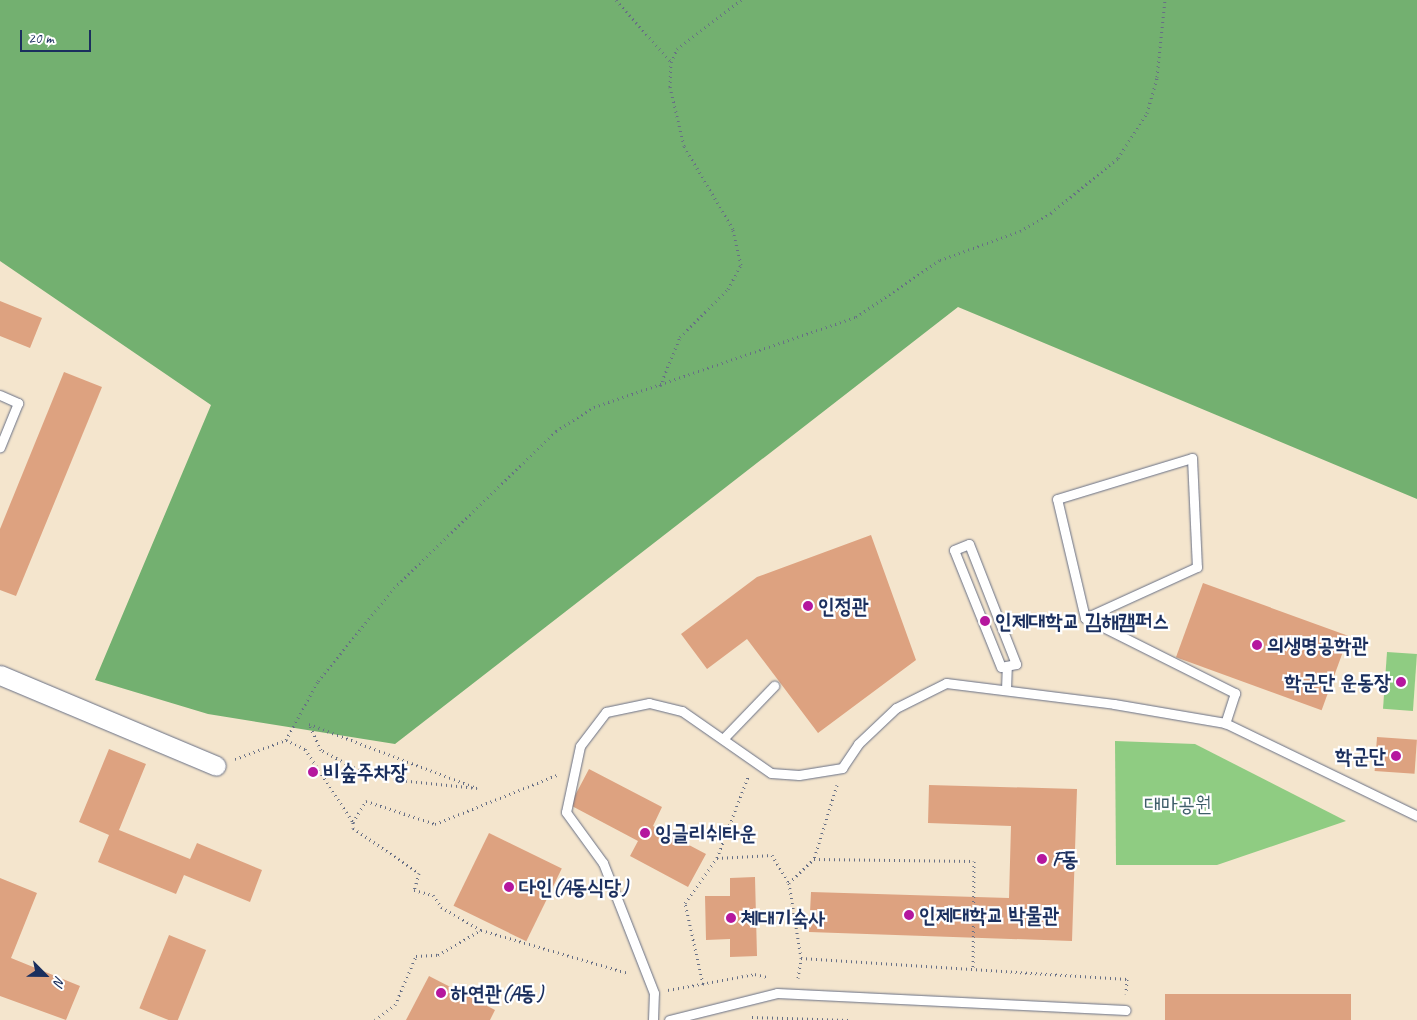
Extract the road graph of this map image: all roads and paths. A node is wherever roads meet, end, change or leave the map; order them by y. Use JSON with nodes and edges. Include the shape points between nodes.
{"nodes":[{"id":1,"x":616,"y":0,"type":"edge"},
{"id":2,"x":742,"y":0,"type":"edge"},
{"id":3,"x":1165,"y":0,"type":"edge"},
{"id":4,"x":671,"y":62,"type":"junction"},
{"id":5,"x":660,"y":386,"type":"junction"},
{"id":6,"x":0,"y":396,"type":"edge"},
{"id":7,"x":0,"y":447,"type":"edge"},
{"id":8,"x":1085,"y":618,"type":"junction"},
{"id":9,"x":1007,"y":666,"type":"junction"},
{"id":10,"x":0,"y":675,"type":"edge"},
{"id":11,"x":774,"y":686,"type":"dead end"},
{"id":12,"x":1006,"y":690,"type":"junction"},
{"id":13,"x":1225,"y":723,"type":"junction"},
{"id":14,"x":309,"y":724,"type":"joint"},
{"id":15,"x":723,"y":738,"type":"junction"},
{"id":16,"x":286,"y":740,"type":"junction"},
{"id":17,"x":755,"y":760,"type":"junction"},
{"id":18,"x":216,"y":766,"type":"joint"},
{"id":19,"x":574,"y":768,"type":"junction"},
{"id":20,"x":842,"y":768,"type":"junction"},
{"id":21,"x":1417,"y":816,"type":"edge"},
{"id":22,"x":354,"y":822,"type":"junction"},
{"id":23,"x":717,"y":858,"type":"junction"},
{"id":24,"x":814,"y":859,"type":"junction"},
{"id":25,"x":789,"y":883,"type":"junction"},
{"id":26,"x":481,"y":930,"type":"junction"},
{"id":27,"x":801,"y":958,"type":"junction"},
{"id":28,"x":973,"y":970,"type":"junction"},
{"id":29,"x":647,"y":978,"type":"junction"},
{"id":30,"x":703,"y":984,"type":"dead end"},
{"id":31,"x":797,"y":986,"type":"dead end"},
{"id":32,"x":1126,"y":997,"type":"dead end"},
{"id":33,"x":1126,"y":1010,"type":"dead end"},
{"id":34,"x":744,"y":1017,"type":"dead end"},
{"id":35,"x":375,"y":1020,"type":"edge"},
{"id":36,"x":653,"y":1020,"type":"edge"},
{"id":37,"x":669,"y":1020,"type":"edge"},
{"id":38,"x":849,"y":1020,"type":"edge"}],
"edges":[{"from":1,"to":4,"type":"path"},
{"from":2,"to":4,"type":"path","via":[[677,50]]},
{"from":3,"to":5,"type":"path","via":[[1157,77],[1147,113],[1118,158],[1051,213],[1020,231],[940,260],[856,317]]},
{"from":4,"to":5,"type":"path","via":[[670,87],[684,146],[733,229],[740,265],[728,289],[680,337]]},
{"from":5,"to":16,"type":"path","via":[[594,407],[556,431],[394,588],[318,681]]},
{"from":6,"to":7,"type":"lane","via":[[18,403]]},
{"from":8,"to":8,"type":"lane","via":[[1197,567],[1192,458],[1057,499]]},
{"from":8,"to":13,"type":"lane","via":[[1235,693]]},
{"from":9,"to":9,"type":"lane","via":[[1001,667],[954,550],[969,544],[1016,664]]},
{"from":9,"to":12,"type":"lane"},
{"from":10,"to":18,"type":"street"},
{"from":11,"to":15,"type":"lane"},
{"from":12,"to":13,"type":"lane"},
{"from":12,"to":20,"type":"lane","via":[[946,684],[896,708],[858,744]]},
{"from":13,"to":21,"type":"lane"},
{"from":14,"to":14,"type":"path","via":[[320,750],[360,770],[399,780],[477,788]]},
{"from":15,"to":17,"type":"lane"},
{"from":15,"to":19,"type":"lane","via":[[682,711],[649,703],[606,712],[580,746]]},
{"from":16,"to":18,"type":"path"},
{"from":16,"to":22,"type":"path","via":[[305,750]]},
{"from":17,"to":20,"type":"lane","via":[[771,774]]},
{"from":17,"to":23,"type":"path"},
{"from":19,"to":22,"type":"path","via":[[436,824],[366,801]]},
{"from":19,"to":29,"type":"lane","via":[[566,812],[603,863]]},
{"from":20,"to":24,"type":"path"},
{"from":22,"to":26,"type":"path","via":[[353,828],[419,872],[414,890],[433,895],[441,908]]},
{"from":23,"to":25,"type":"path","via":[[772,855]]},
{"from":23,"to":30,"type":"path","via":[[685,903]]},
{"from":24,"to":25,"type":"path"},
{"from":24,"to":28,"type":"path","via":[[974,861]]},
{"from":25,"to":27,"type":"path"},
{"from":26,"to":29,"type":"path"},
{"from":26,"to":35,"type":"path","via":[[438,955],[416,956],[395,1005]]},
{"from":27,"to":28,"type":"path"},
{"from":27,"to":31,"type":"path"},
{"from":28,"to":32,"type":"path","via":[[1127,980]]},
{"from":29,"to":36,"type":"lane","via":[[654,993]]},
{"from":33,"to":37,"type":"lane","via":[[777,994]]},
{"from":34,"to":38,"type":"path"}]}
